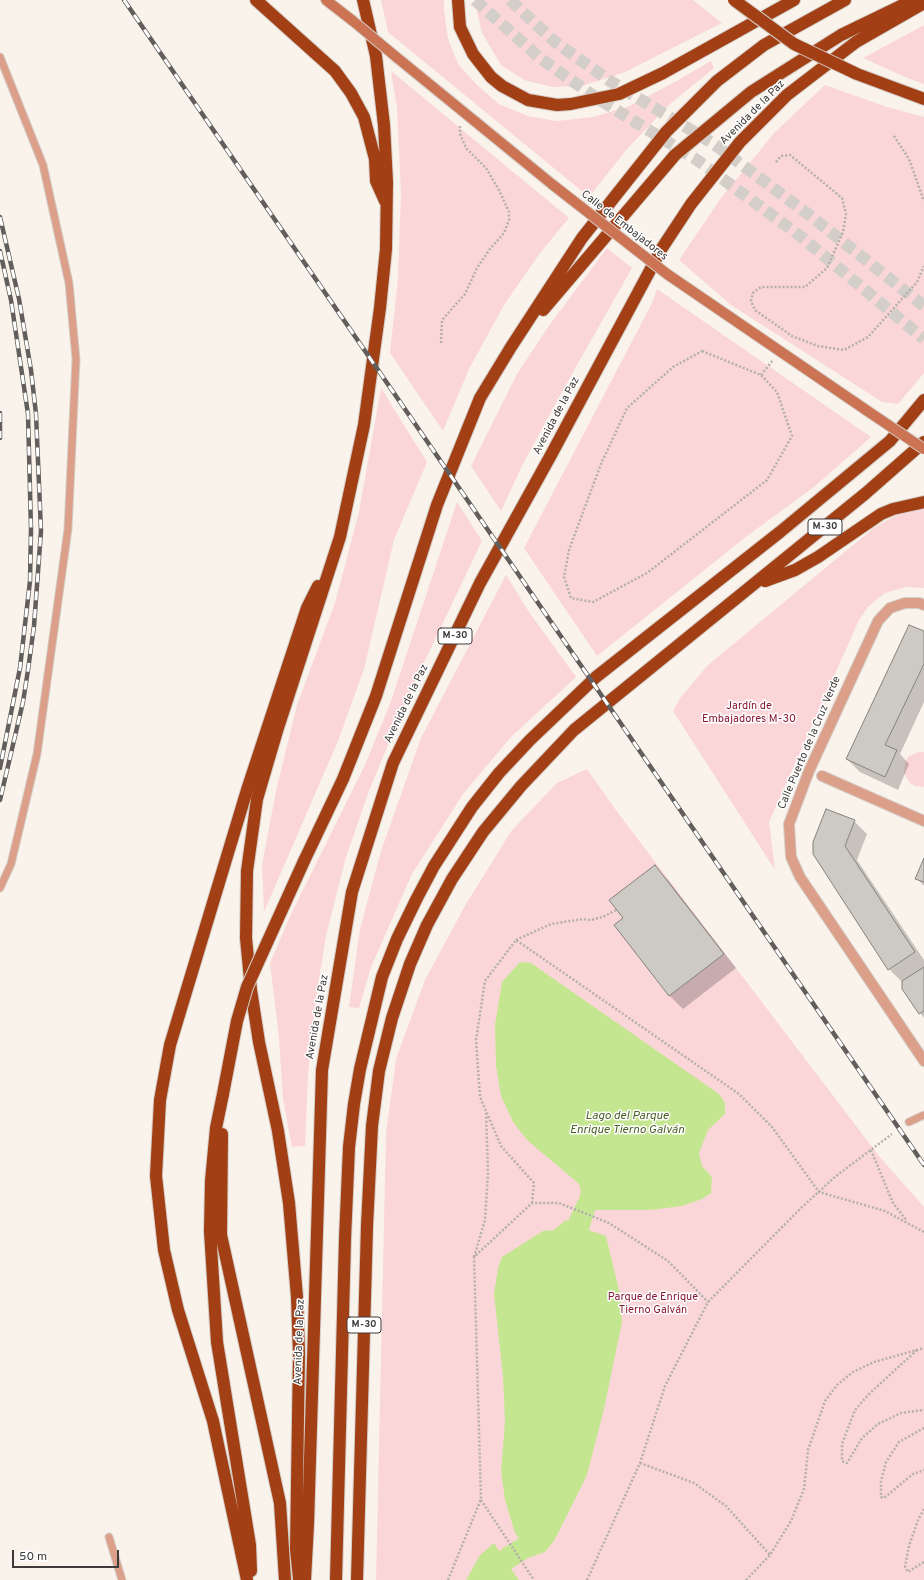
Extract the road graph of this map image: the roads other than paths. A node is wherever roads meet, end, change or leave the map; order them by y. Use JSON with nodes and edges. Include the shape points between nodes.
{"nodes":[{"id":1,"x":256,"y":0,"type":"edge"},
{"id":2,"x":326,"y":0,"type":"edge"},
{"id":3,"x":364,"y":0,"type":"edge"},
{"id":4,"x":458,"y":0,"type":"edge"},
{"id":5,"x":734,"y":0,"type":"edge"},
{"id":6,"x":794,"y":0,"type":"edge"},
{"id":7,"x":845,"y":0,"type":"edge"},
{"id":8,"x":913,"y":0,"type":"edge"},
{"id":9,"x":924,"y":3,"type":"edge"},
{"id":10,"x":0,"y":57,"type":"edge"},
{"id":11,"x":924,"y":99,"type":"edge"},
{"id":12,"x":387,"y":204,"type":"junction"},
{"id":13,"x":511,"y":347,"type":"junction"},
{"id":14,"x":924,"y":400,"type":"edge"},
{"id":15,"x":924,"y":442,"type":"edge"},
{"id":16,"x":924,"y":449,"type":"edge"},
{"id":17,"x":895,"y":470,"type":"junction"},
{"id":18,"x":924,"y":502,"type":"edge"},
{"id":19,"x":340,"y":537,"type":"junction"},
{"id":20,"x":755,"y":585,"type":"junction"},
{"id":21,"x":924,"y":605,"type":"edge"},
{"id":22,"x":822,"y":776,"type":"dead end"},
{"id":23,"x":924,"y":821,"type":"edge"},
{"id":24,"x":0,"y":888,"type":"edge"},
{"id":25,"x":924,"y":1061,"type":"edge"},
{"id":26,"x":222,"y":1095,"type":"junction"},
{"id":27,"x":924,"y":1115,"type":"edge"},
{"id":28,"x":909,"y":1122,"type":"dead end"},
{"id":29,"x":109,"y":1537,"type":"dead end"},
{"id":30,"x":122,"y":1580,"type":"edge"},
{"id":31,"x":247,"y":1580,"type":"edge"},
{"id":32,"x":251,"y":1580,"type":"edge"},
{"id":33,"x":285,"y":1580,"type":"edge"},
{"id":34,"x":299,"y":1580,"type":"edge"},
{"id":35,"x":304,"y":1580,"type":"edge"},
{"id":36,"x":336,"y":1580,"type":"edge"},
{"id":37,"x":357,"y":1580,"type":"edge"}],
"edges":[{"from":1,"to":12,"type":"highway","via":[[335,71],[351,93],[364,116],[375,159],[376,181]]},
{"from":2,"to":16,"type":"main road","name":"Calle de Embajadores","bridge":true,"via":[[553,185],[667,274]]},
{"from":3,"to":12,"type":"highway","via":[[376,56],[384,125]]},
{"from":4,"to":6,"type":"highway","via":[[460,27],[473,54],[491,77],[514,94],[528,100],[557,105],[619,94],[663,73]]},
{"from":5,"to":11,"type":"highway","bridge":true,"via":[[794,44],[857,74]]},
{"from":7,"to":13,"type":"highway","via":[[764,45],[717,81],[666,132],[582,238]]},
{"from":8,"to":13,"type":"highway","via":[[841,35],[751,92],[676,155]]},
{"from":9,"to":35,"type":"highway","name":"Avenida de la Paz","number":"M-30","via":[[856,42],[787,95],[740,142],[691,204],[662,248],[480,583],[393,763],[352,892],[322,1070],[308,1524]]},
{"from":10,"to":24,"type":"lane","via":[[43,165],[70,283],[76,359],[68,529],[37,754],[11,864]]},
{"from":12,"to":19,"type":"highway","via":[[386,249],[366,417]]},
{"from":13,"to":26,"type":"highway","bridge":true,"via":[[480,398],[437,505],[376,696],[343,779],[247,987],[237,1021]]},
{"from":14,"to":36,"type":"highway","via":[[890,442],[596,677],[530,740],[472,807],[434,866],[417,898],[382,977],[360,1069],[350,1133]]},
{"from":15,"to":17,"type":"highway"},
{"from":16,"to":17,"type":"highway","number":"M-30"},
{"from":17,"to":20,"type":"highway","number":"M-30"},
{"from":18,"to":20,"type":"highway","via":[[881,514],[795,570]]},
{"from":19,"to":31,"type":"highway","via":[[307,608],[250,782],[170,1045],[160,1100],[156,1176],[164,1250],[178,1310],[213,1421]]},
{"from":19,"to":34,"type":"highway","via":[[256,799],[247,871],[246,938],[251,990],[289,1204],[297,1297],[299,1353],[296,1549]]},
{"from":20,"to":37,"type":"highway","number":"M-30","via":[[597,710],[574,730],[521,786],[483,832],[452,879],[427,925],[410,964],[378,1071],[372,1126]]},
{"from":21,"to":25,"type":"street","name":"Calle Puerto de la Cruz Verde","via":[[898,605],[890,608],[878,621],[809,771],[789,824],[791,857],[800,877]]},
{"from":22,"to":23,"type":"street"},
{"from":26,"to":32,"type":"highway","via":[[210,1181],[210,1230],[217,1342],[250,1545]]},
{"from":26,"to":33,"type":"highway","via":[[222,1235],[280,1503]]},
{"from":27,"to":28,"type":"lane"},
{"from":29,"to":30,"type":"lane"}]}
